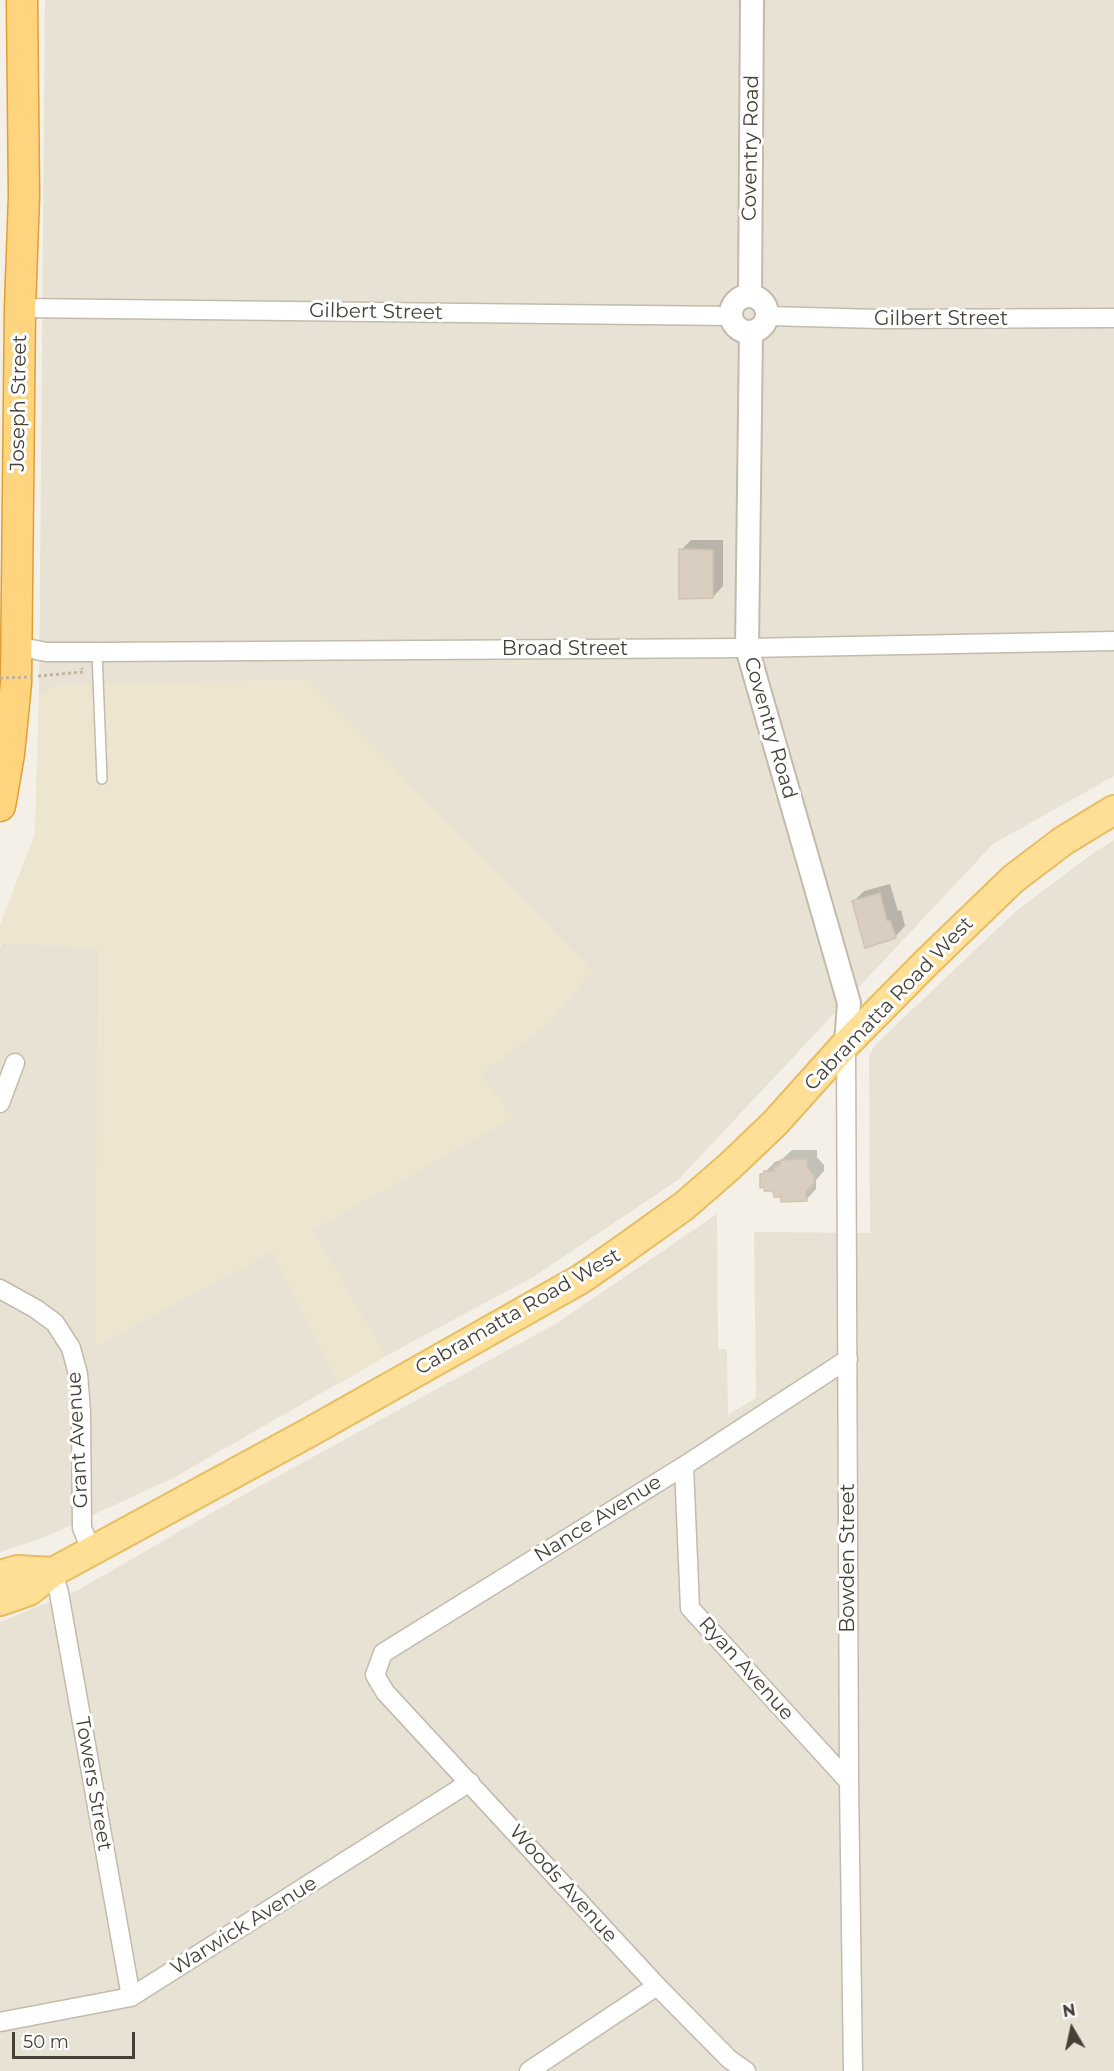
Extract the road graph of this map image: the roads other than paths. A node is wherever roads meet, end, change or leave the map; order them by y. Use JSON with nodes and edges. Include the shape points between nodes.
{"nodes":[{"id":1,"x":22,"y":0,"type":"edge"},
{"id":2,"x":752,"y":0,"type":"edge"},
{"id":3,"x":750,"y":296,"type":"junction"},
{"id":4,"x":20,"y":308,"type":"junction"},
{"id":5,"x":731,"y":316,"type":"junction"},
{"id":6,"x":768,"y":316,"type":"junction"},
{"id":7,"x":1114,"y":318,"type":"edge"},
{"id":8,"x":751,"y":333,"type":"junction"},
{"id":9,"x":1114,"y":640,"type":"edge"},
{"id":10,"x":17,"y":645,"type":"junction"},
{"id":11,"x":747,"y":648,"type":"junction"},
{"id":12,"x":93,"y":652,"type":"junction"},
{"id":13,"x":102,"y":779,"type":"dead end"},
{"id":14,"x":0,"y":806,"type":"edge"},
{"id":15,"x":1114,"y":810,"type":"edge"},
{"id":16,"x":846,"y":1044,"type":"junction"},
{"id":17,"x":15,"y":1063,"type":"dead end"},
{"id":18,"x":0,"y":1103,"type":"edge"},
{"id":19,"x":0,"y":1289,"type":"edge"},
{"id":20,"x":848,"y":1359,"type":"junction"},
{"id":21,"x":684,"y":1466,"type":"junction"},
{"id":22,"x":92,"y":1552,"type":"junction"},
{"id":23,"x":53,"y":1572,"type":"junction"},
{"id":24,"x":0,"y":1575,"type":"edge"},
{"id":25,"x":0,"y":1600,"type":"edge"},
{"id":26,"x":385,"y":1692,"type":"joint"},
{"id":27,"x":470,"y":1782,"type":"junction"},
{"id":28,"x":849,"y":1782,"type":"junction"},
{"id":29,"x":657,"y":1986,"type":"junction"},
{"id":30,"x":131,"y":1997,"type":"junction"},
{"id":31,"x":0,"y":2022,"type":"edge"},
{"id":32,"x":529,"y":2071,"type":"edge"},
{"id":33,"x":746,"y":2071,"type":"edge"},
{"id":34,"x":840,"y":2071,"type":"edge"},
{"id":35,"x":853,"y":2071,"type":"edge"}],
"edges":[{"from":1,"to":4,"type":"highway","name":"Joseph Street","via":[[24,196]]},
{"from":2,"to":3,"type":"street","name":"Coventry Road"},
{"from":3,"to":5,"type":"street","via":[[734,304]]},
{"from":3,"to":6,"type":"street","via":[[765,304]]},
{"from":4,"to":5,"type":"street","name":"Gilbert Street"},
{"from":4,"to":10,"type":"highway","name":"Joseph Street"},
{"from":5,"to":8,"type":"street","via":[[736,327]]},
{"from":6,"to":7,"type":"street","name":"Gilbert Street"},
{"from":6,"to":8,"type":"street","via":[[763,327]]},
{"from":8,"to":11,"type":"street","name":"Coventry Road"},
{"from":9,"to":11,"type":"street","name":"Broad Street"},
{"from":10,"to":12,"type":"street","name":"Broad Street","via":[[46,652]]},
{"from":10,"to":14,"type":"highway","name":"Joseph Street","via":[[14,716]]},
{"from":11,"to":12,"type":"street","name":"Broad Street"},
{"from":11,"to":16,"type":"street","name":"Coventry Road","via":[[849,1003]]},
{"from":12,"to":13,"type":"lane"},
{"from":15,"to":16,"type":"main road","name":"Cabramatta Road West","via":[[1013,879]]},
{"from":16,"to":20,"type":"street","name":"Bowden Street"},
{"from":16,"to":22,"type":"main road","name":"Cabramatta Road West","via":[[775,1124],[729,1167],[684,1206],[581,1279]]},
{"from":17,"to":18,"type":"street"},
{"from":19,"to":22,"type":"street","name":"Grant Avenue","via":[[55,1323],[71,1348],[81,1411],[82,1528]]},
{"from":20,"to":21,"type":"street","name":"Nance Avenue"},
{"from":20,"to":28,"type":"street","name":"Bowden Street"},
{"from":21,"to":26,"type":"street","name":"Nance Avenue","via":[[383,1653],[375,1675]]},
{"from":21,"to":28,"type":"street","name":"Ryan Avenue","via":[[690,1608]]},
{"from":22,"to":23,"type":"main road","name":"Cabramatta Road West"},
{"from":23,"to":24,"type":"main road","via":[[17,1570]]},
{"from":23,"to":25,"type":"main road","name":"Cabramatta Road West","via":[[29,1591]]},
{"from":23,"to":30,"type":"street","name":"Towers Street"},
{"from":26,"to":27,"type":"street","name":"Woods Avenue"},
{"from":27,"to":29,"type":"street","name":"Woods Avenue"},
{"from":27,"to":30,"type":"street","name":"Warwick Avenue"},
{"from":28,"to":35,"type":"street","name":"Bowden Street"},
{"from":29,"to":32,"type":"street"},
{"from":29,"to":33,"type":"street","name":"Woods Avenue","via":[[729,2059]]},
{"from":30,"to":31,"type":"street","name":"Warwick Avenue"},
{"from":34,"to":35,"type":"street"}]}
